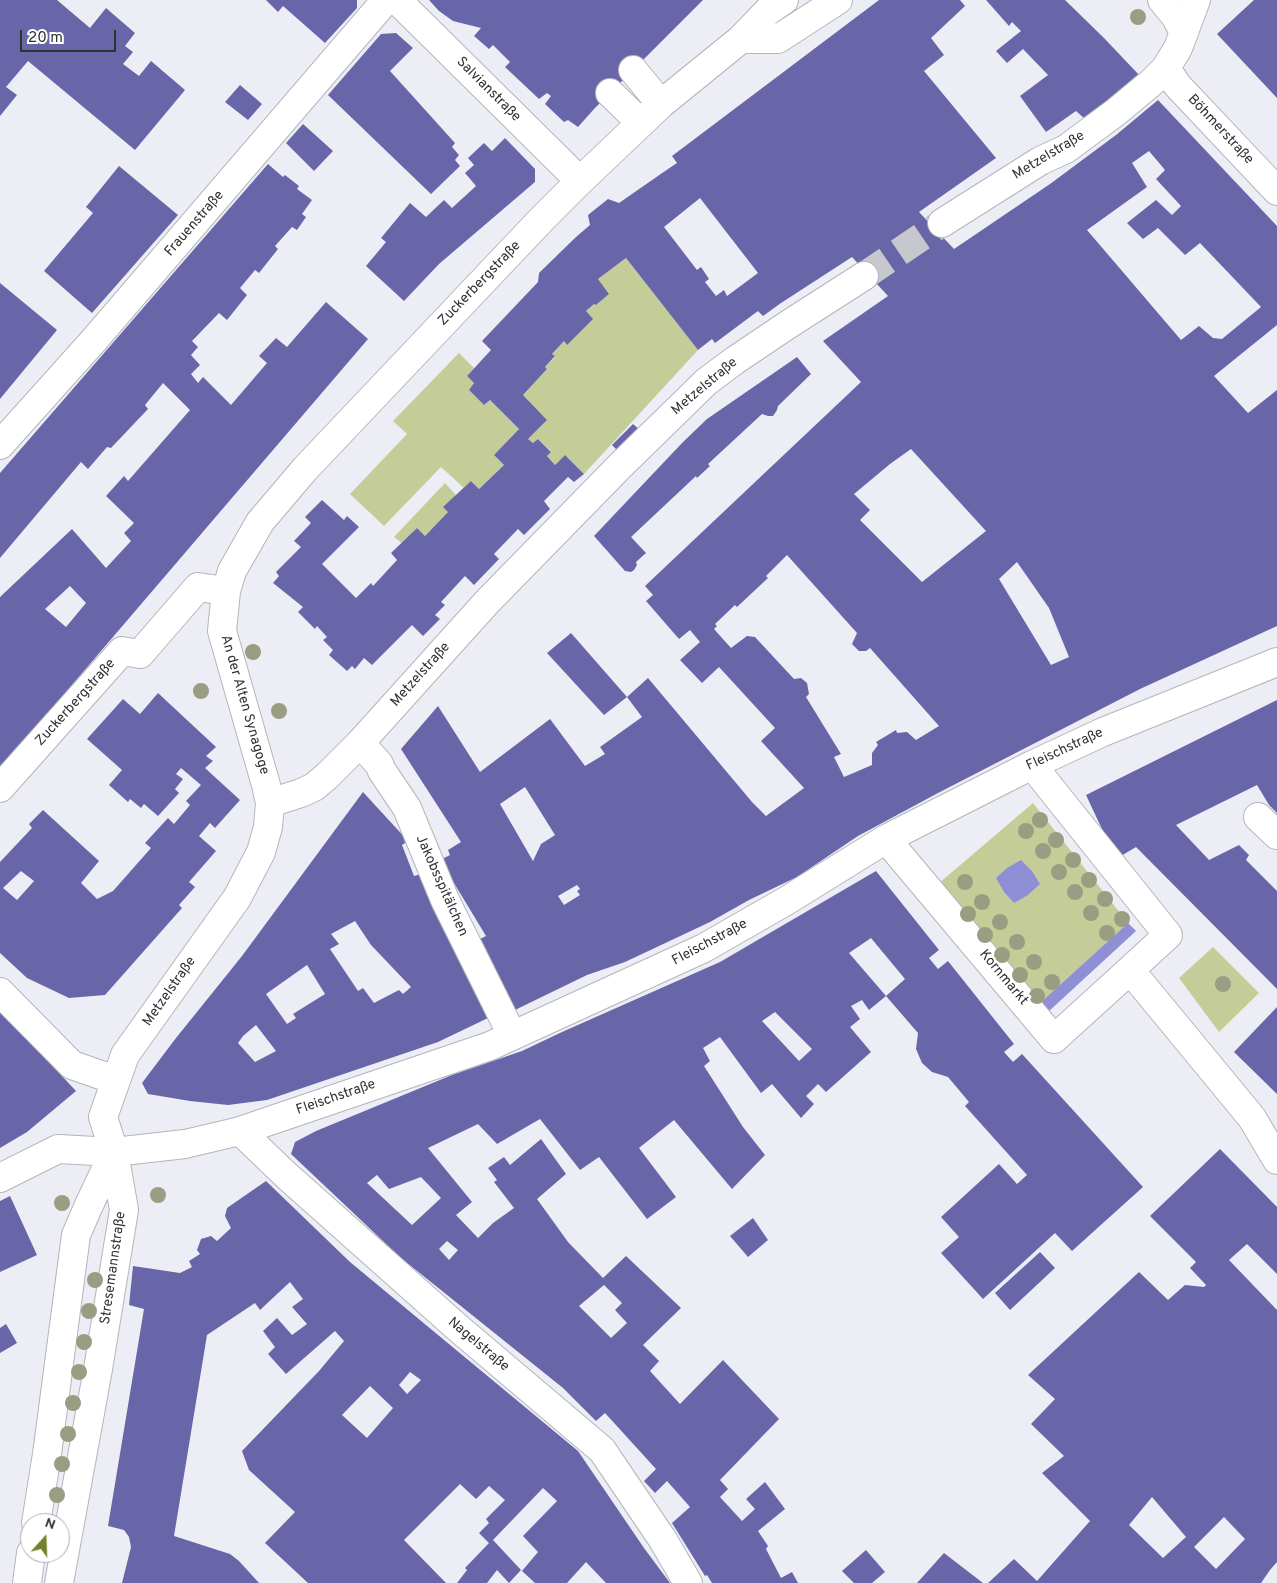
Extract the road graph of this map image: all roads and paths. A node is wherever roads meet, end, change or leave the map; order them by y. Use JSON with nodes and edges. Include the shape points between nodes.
{"nodes":[{"id":1,"x":386,"y":0,"type":"edge"},
{"id":2,"x":397,"y":0,"type":"edge"},
{"id":3,"x":784,"y":0,"type":"edge"},
{"id":4,"x":838,"y":0,"type":"edge"},
{"id":5,"x":1162,"y":0,"type":"edge"},
{"id":6,"x":1196,"y":0,"type":"edge"},
{"id":7,"x":1213,"y":0,"type":"edge"},
{"id":8,"x":1184,"y":33,"type":"junction"},
{"id":9,"x":741,"y":39,"type":"junction"},
{"id":10,"x":1166,"y":68,"type":"junction"},
{"id":11,"x":633,"y":70,"type":"dead end"},
{"id":12,"x":610,"y":93,"type":"dead end"},
{"id":13,"x":661,"y":104,"type":"junction"},
{"id":14,"x":641,"y":123,"type":"junction"},
{"id":15,"x":580,"y":181,"type":"junction"},
{"id":16,"x":1277,"y":190,"type":"edge"},
{"id":17,"x":942,"y":223,"type":"tunnel mouth"},
{"id":18,"x":864,"y":276,"type":"tunnel mouth"},
{"id":19,"x":0,"y":444,"type":"edge"},
{"id":20,"x":242,"y":551,"type":"joint"},
{"id":21,"x":226,"y":591,"type":"junction"},
{"id":22,"x":1277,"y":662,"type":"edge"},
{"id":23,"x":360,"y":743,"type":"junction"},
{"id":24,"x":1032,"y":765,"type":"junction"},
{"id":25,"x":0,"y":788,"type":"edge"},
{"id":26,"x":270,"y":803,"type":"junction"},
{"id":27,"x":886,"y":839,"type":"junction"},
{"id":28,"x":1130,"y":970,"type":"junction"},
{"id":29,"x":0,"y":992,"type":"edge"},
{"id":30,"x":512,"y":1035,"type":"junction"},
{"id":31,"x":115,"y":1080,"type":"junction"},
{"id":32,"x":240,"y":1131,"type":"junction"},
{"id":33,"x":114,"y":1152,"type":"junction"},
{"id":34,"x":1277,"y":1160,"type":"edge"},
{"id":35,"x":0,"y":1178,"type":"edge"},
{"id":36,"x":38,"y":1513,"type":"edge"},
{"id":37,"x":30,"y":1563,"type":"edge"},
{"id":38,"x":26,"y":1583,"type":"edge"},
{"id":39,"x":59,"y":1583,"type":"edge"},
{"id":40,"x":688,"y":1583,"type":"edge"}],
"edges":[{"from":1,"to":19,"type":"street","name":"Frauenstraße","via":[[101,332]]},
{"from":2,"to":15,"type":"street","name":"Salvianstraße"},
{"from":3,"to":9,"type":"street","name":"Zuckerbergstraße","via":[[768,11]]},
{"from":4,"to":9,"type":"street","via":[[778,39]]},
{"from":5,"to":8,"type":"street"},
{"from":6,"to":8,"type":"street"},
{"from":7,"to":8,"type":"street"},
{"from":8,"to":10,"type":"street","name":"Metzelstraße"},
{"from":9,"to":13,"type":"street","name":"Zuckerbergstraße"},
{"from":10,"to":16,"type":"street","name":"Böhmerstraße","via":[[1177,85]]},
{"from":10,"to":17,"type":"street","name":"Metzelstraße","via":[[1116,112],[1066,149],[1040,160]]},
{"from":11,"to":13,"type":"street"},
{"from":12,"to":14,"type":"street"},
{"from":13,"to":14,"type":"street","name":"Zuckerbergstraße"},
{"from":14,"to":15,"type":"street","name":"Zuckerbergstraße"},
{"from":15,"to":20,"type":"street","name":"Zuckerbergstraße","via":[[305,469],[260,522]]},
{"from":18,"to":23,"type":"street","name":"Metzelstraße","via":[[734,361],[679,407],[487,602]]},
{"from":20,"to":21,"type":"street","name":"An der Alten Synagoge"},
{"from":21,"to":25,"type":"street","name":"Zuckerbergstraße","via":[[198,587],[140,654],[122,651]]},
{"from":21,"to":26,"type":"street","name":"An der Alten Synagoge","via":[[222,631]]},
{"from":22,"to":24,"type":"street","name":"Fleischstraße","via":[[1103,732]]},
{"from":23,"to":26,"type":"street","name":"Metzelstraße","via":[[314,787]]},
{"from":23,"to":30,"type":"street","name":"Jakobsspitälchen","via":[[379,764],[407,808],[445,900]]},
{"from":24,"to":27,"type":"street","name":"Fleischstraße"},
{"from":24,"to":28,"type":"street","name":"Kornmarkt","via":[[1168,935]]},
{"from":26,"to":31,"type":"street","name":"Metzelstraße","via":[[265,840],[250,876],[125,1055]]},
{"from":27,"to":28,"type":"street","name":"Kornmarkt","via":[[1054,1039]]},
{"from":27,"to":30,"type":"street","name":"Fleischstraße","via":[[786,902],[704,948]]},
{"from":28,"to":34,"type":"street","via":[[1252,1118]]},
{"from":29,"to":31,"type":"street","via":[[72,1064]]},
{"from":30,"to":32,"type":"street","name":"Fleischstraße","via":[[490,1046]]},
{"from":31,"to":33,"type":"street","name":"Metzelstraße","via":[[103,1117]]},
{"from":32,"to":33,"type":"street","name":"Fleischstraße","via":[[185,1144]]},
{"from":32,"to":40,"type":"street","name":"Nagelstraße","via":[[458,1328],[602,1450]]},
{"from":33,"to":35,"type":"street","name":"Fleischstraße","via":[[58,1148]]},
{"from":33,"to":36,"type":"street","via":[[76,1235]]},
{"from":33,"to":39,"type":"street","name":"Stresemannstraße","via":[[124,1210]]},
{"from":37,"to":38,"type":"street"}]}
